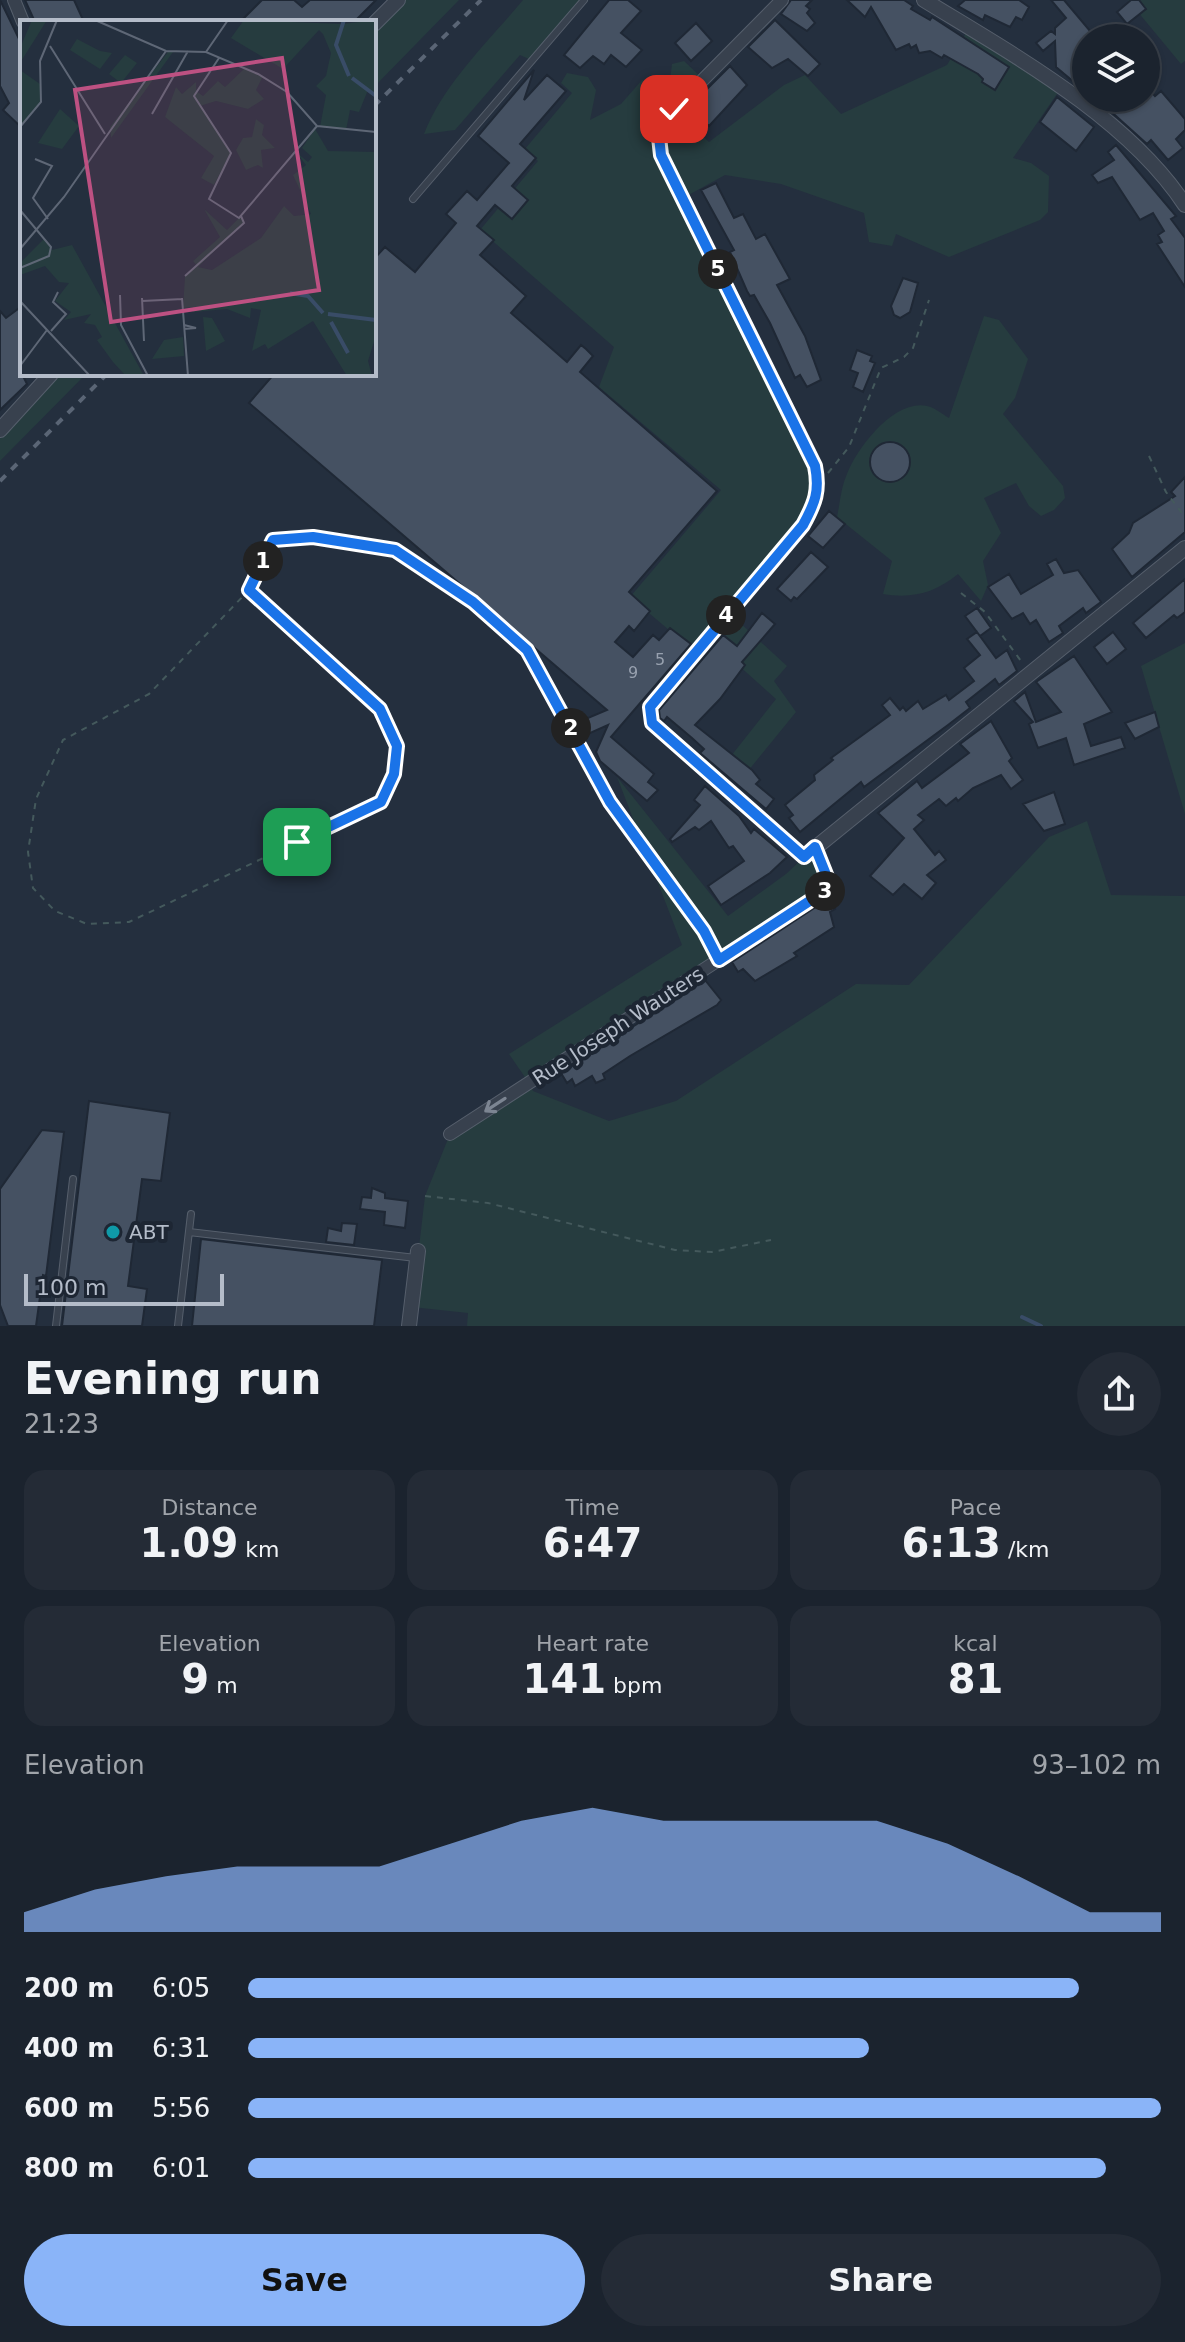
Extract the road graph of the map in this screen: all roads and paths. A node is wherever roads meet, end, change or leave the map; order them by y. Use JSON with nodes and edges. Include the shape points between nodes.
{"nodes":[{"id":1,"x":14,"y":0,"type":"edge"},
{"id":2,"x":398,"y":0,"type":"edge"},
{"id":3,"x":584,"y":0,"type":"edge"},
{"id":4,"x":782,"y":0,"type":"edge"},
{"id":5,"x":924,"y":0,"type":"edge"},
{"id":6,"x":22,"y":20,"type":"edge"},
{"id":7,"x":376,"y":22,"type":"edge"},
{"id":8,"x":413,"y":199,"type":"dead end"},
{"id":9,"x":1185,"y":205,"type":"edge"},
{"id":10,"x":929,"y":300,"type":"dead end"},
{"id":11,"x":49,"y":376,"type":"edge"},
{"id":12,"x":0,"y":430,"type":"edge"},
{"id":13,"x":1149,"y":456,"type":"dead end"},
{"id":14,"x":818,"y":481,"type":"junction"},
{"id":15,"x":1185,"y":517,"type":"edge"},
{"id":16,"x":1185,"y":548,"type":"edge"},
{"id":17,"x":249,"y":590,"type":"junction"},
{"id":18,"x":961,"y":593,"type":"dead end"},
{"id":19,"x":1032,"y":676,"type":"junction"},
{"id":20,"x":810,"y":852,"type":"junction"},
{"id":21,"x":704,"y":931,"type":"joint"},
{"id":22,"x":719,"y":960,"type":"junction"},
{"id":23,"x":450,"y":1134,"type":"dead end"},
{"id":24,"x":73,"y":1179,"type":"dead end"},
{"id":25,"x":425,"y":1196,"type":"dead end"},
{"id":26,"x":191,"y":1214,"type":"dead end"},
{"id":27,"x":189,"y":1232,"type":"junction"},
{"id":28,"x":771,"y":1240,"type":"dead end"},
{"id":29,"x":418,"y":1255,"type":"joint"},
{"id":30,"x":56,"y":1326,"type":"edge"},
{"id":31,"x":178,"y":1326,"type":"edge"},
{"id":32,"x":409,"y":1326,"type":"edge"}],
"edges":[{"from":1,"to":6,"type":"street"},
{"from":2,"to":7,"type":"street"},
{"from":3,"to":8,"type":"lane"},
{"from":4,"to":14,"type":"street","via":[[674,109],[659,137],[661,155]]},
{"from":5,"to":9,"type":"street","via":[[1078,100],[1138,152]]},
{"from":10,"to":14,"type":"path","via":[[913,348],[881,368],[849,447]]},
{"from":11,"to":12,"type":"street"},
{"from":13,"to":15,"type":"path"},
{"from":14,"to":20,"type":"street","via":[[817,501],[803,525],[650,707],[652,723]]},
{"from":16,"to":19,"type":"street"},
{"from":17,"to":17,"type":"path","via":[[149,694],[63,740],[36,799],[28,852],[33,888],[55,911],[87,924],[129,922],[381,802],[394,774],[397,746],[380,709]]},
{"from":17,"to":21,"type":"path","via":[[273,540],[313,537],[395,550],[473,602],[527,650],[610,802]]},
{"from":18,"to":19,"type":"path","via":[[985,612]]},
{"from":19,"to":20,"type":"street"},
{"from":20,"to":22,"type":"street","name":"Rue Joseph Wauters","via":[[828,889]]},
{"from":21,"to":22,"type":"lane"},
{"from":22,"to":23,"type":"street","name":"Rue Joseph Wauters","one_way":true},
{"from":24,"to":30,"type":"lane"},
{"from":25,"to":28,"type":"path","via":[[488,1203],[675,1250],[712,1252]]},
{"from":26,"to":27,"type":"lane"},
{"from":27,"to":29,"type":"lane"},
{"from":27,"to":31,"type":"lane"},
{"from":29,"to":32,"type":"street"}]}
